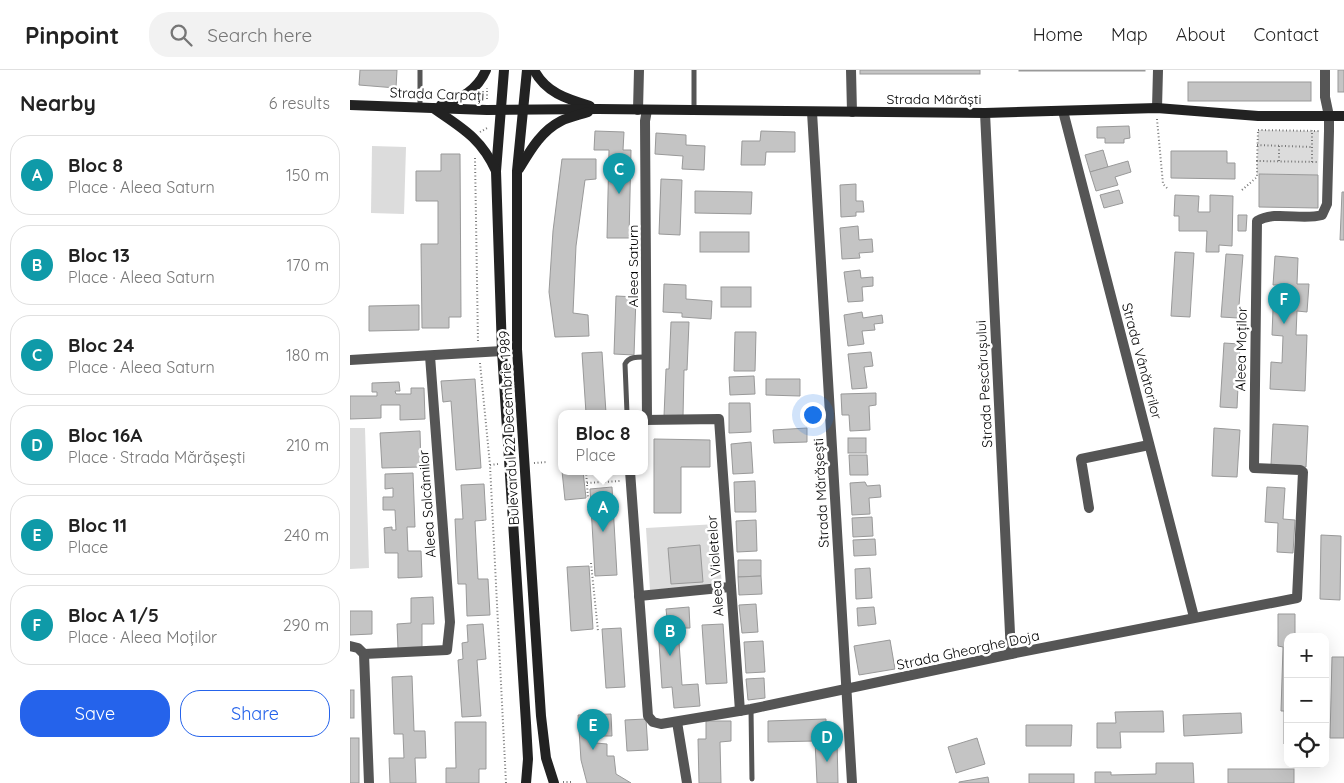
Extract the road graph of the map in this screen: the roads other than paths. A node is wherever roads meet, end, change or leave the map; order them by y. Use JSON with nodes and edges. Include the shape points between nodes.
{"nodes":[{"id":1,"x":420,"y":70,"type":"edge"},
{"id":2,"x":486,"y":70,"type":"edge"},
{"id":3,"x":504,"y":70,"type":"edge"},
{"id":4,"x":527,"y":70,"type":"edge"},
{"id":5,"x":534,"y":70,"type":"edge"},
{"id":6,"x":639,"y":70,"type":"edge"},
{"id":7,"x":694,"y":70,"type":"edge"},
{"id":8,"x":852,"y":70,"type":"edge"},
{"id":9,"x":1158,"y":70,"type":"edge"},
{"id":10,"x":1325,"y":70,"type":"edge"},
{"id":11,"x":350,"y":105,"type":"edge"},
{"id":12,"x":420,"y":107,"type":"junction"},
{"id":13,"x":433,"y":108,"type":"junction"},
{"id":14,"x":1156,"y":108,"type":"junction"},
{"id":15,"x":598,"y":109,"type":"junction"},
{"id":16,"x":501,"y":110,"type":"junction"},
{"id":17,"x":523,"y":110,"type":"junction"},
{"id":18,"x":642,"y":110,"type":"junction"},
{"id":19,"x":694,"y":111,"type":"junction"},
{"id":20,"x":812,"y":112,"type":"junction"},
{"id":21,"x":852,"y":112,"type":"junction"},
{"id":22,"x":1063,"y":112,"type":"junction"},
{"id":23,"x":985,"y":113,"type":"junction"},
{"id":24,"x":1329,"y":116,"type":"junction"},
{"id":25,"x":1344,"y":116,"type":"edge"},
{"id":26,"x":496,"y":171,"type":"junction"},
{"id":27,"x":517,"y":171,"type":"junction"},
{"id":28,"x":502,"y":352,"type":"junction"},
{"id":29,"x":430,"y":356,"type":"junction"},
{"id":30,"x":647,"y":357,"type":"junction"},
{"id":31,"x":350,"y":360,"type":"edge"},
{"id":32,"x":627,"y":410,"type":"edge"},
{"id":33,"x":646,"y":410,"type":"edge"},
{"id":34,"x":648,"y":420,"type":"edge"},
{"id":35,"x":1150,"y":445,"type":"junction"},
{"id":36,"x":631,"y":476,"type":"edge"},
{"id":37,"x":1089,"y":508,"type":"dead end"},
{"id":38,"x":730,"y":587,"type":"junction"},
{"id":39,"x":639,"y":596,"type":"junction"},
{"id":40,"x":1297,"y":598,"type":"joint"},
{"id":41,"x":1194,"y":617,"type":"junction"},
{"id":42,"x":350,"y":646,"type":"edge"},
{"id":43,"x":364,"y":654,"type":"junction"},
{"id":44,"x":1011,"y":654,"type":"junction"},
{"id":45,"x":846,"y":690,"type":"junction"},
{"id":46,"x":746,"y":710,"type":"junction"},
{"id":47,"x":678,"y":722,"type":"junction"},
{"id":48,"x":752,"y":779,"type":"dead end"},
{"id":49,"x":370,"y":783,"type":"edge"},
{"id":50,"x":526,"y":783,"type":"edge"},
{"id":51,"x":554,"y":783,"type":"edge"},
{"id":52,"x":687,"y":783,"type":"edge"},
{"id":53,"x":852,"y":783,"type":"edge"}],
"edges":[{"from":1,"to":12,"type":"lane"},
{"from":2,"to":13,"type":"main road","via":[[475,88],[465,96]]},
{"from":3,"to":16,"type":"main road","name":"Bulevardul 22 Decembrie 1989"},
{"from":4,"to":17,"type":"main road","name":"Bulevardul 22 Decembrie 1989"},
{"from":5,"to":15,"type":"main road","via":[[546,88],[564,98]]},
{"from":6,"to":18,"type":"street","name":"Aleea Saturn"},
{"from":7,"to":19,"type":"lane"},
{"from":8,"to":21,"type":"street"},
{"from":9,"to":14,"type":"street"},
{"from":10,"to":24,"type":"street","name":"Aleea Moților"},
{"from":11,"to":12,"type":"main road","name":"Strada Carpați"},
{"from":12,"to":13,"type":"main road","name":"Strada Carpați"},
{"from":13,"to":16,"type":"main road","name":"Strada Carpați"},
{"from":13,"to":26,"type":"main road","via":[[476,139]]},
{"from":14,"to":22,"type":"main road","name":"Strada Mărăști"},
{"from":14,"to":24,"type":"main road","name":"Strada Mărăști","via":[[1258,116]]},
{"from":15,"to":17,"type":"main road","name":"Strada Mărăști"},
{"from":15,"to":18,"type":"main road","name":"Strada Mărăști"},
{"from":15,"to":27,"type":"main road","via":[[561,122],[550,130],[537,141]]},
{"from":16,"to":17,"type":"main road","name":"Strada Carpați"},
{"from":16,"to":26,"type":"main road","name":"Bulevardul 22 Decembrie 1989"},
{"from":17,"to":27,"type":"main road","name":"Bulevardul 22 Decembrie 1989"},
{"from":18,"to":19,"type":"main road","name":"Strada Mărăști"},
{"from":18,"to":30,"type":"street","name":"Aleea Saturn","via":[[645,121]]},
{"from":19,"to":20,"type":"main road","name":"Strada Mărăști"},
{"from":20,"to":21,"type":"main road","name":"Strada Mărăști"},
{"from":20,"to":45,"type":"street","name":"Strada Mărășești"},
{"from":21,"to":23,"type":"main road","name":"Strada Mărăști"},
{"from":22,"to":23,"type":"main road","name":"Strada Mărăști"},
{"from":22,"to":35,"type":"street","name":"Strada Vânătorilor"},
{"from":23,"to":44,"type":"street","name":"Strada Pescărușului"},
{"from":24,"to":25,"type":"main road","name":"Strada Mărăști"},
{"from":24,"to":40,"type":"street","name":"Aleea Moților","via":[[1327,204],[1322,214],[1312,218],[1270,216],[1256,221],[1254,468],[1303,472]]},
{"from":26,"to":28,"type":"main road","name":"Bulevardul 22 Decembrie 1989"},
{"from":27,"to":51,"type":"main road","name":"Bulevardul 22 Decembrie 1989","via":[[517,349],[541,716],[546,758]]},
{"from":28,"to":29,"type":"street"},
{"from":28,"to":50,"type":"main road","name":"Bulevardul 22 Decembrie 1989","via":[[526,723]]},
{"from":29,"to":31,"type":"street"},
{"from":29,"to":43,"type":"street","name":"Aleea Salcâmilor","via":[[450,622],[447,650]]},
{"from":30,"to":32,"type":"lane","via":[[627,360],[625,364]]},
{"from":30,"to":33,"type":"street","name":"Aleea Saturn"},
{"from":34,"to":38,"type":"street","name":"Aleea Violetelor","via":[[719,419]]},
{"from":35,"to":37,"type":"street","via":[[1081,459]]},
{"from":35,"to":41,"type":"street","name":"Strada Vânătorilor"},
{"from":36,"to":39,"type":"street"},
{"from":38,"to":39,"type":"street"},
{"from":38,"to":46,"type":"street","name":"Aleea Violetelor"},
{"from":39,"to":47,"type":"street","name":"Strada Gheorghe Doja","via":[[648,716],[661,724]]},
{"from":40,"to":41,"type":"street","name":"Strada Gheorghe Doja"},
{"from":41,"to":44,"type":"street","name":"Strada Gheorghe Doja"},
{"from":42,"to":43,"type":"street"},
{"from":43,"to":49,"type":"street"},
{"from":44,"to":45,"type":"street","name":"Strada Gheorghe Doja"},
{"from":45,"to":46,"type":"street","name":"Strada Gheorghe Doja"},
{"from":45,"to":53,"type":"street","name":"Strada Mărășești"},
{"from":46,"to":47,"type":"street","name":"Strada Gheorghe Doja"},
{"from":46,"to":48,"type":"lane"},
{"from":47,"to":52,"type":"street"}]}
